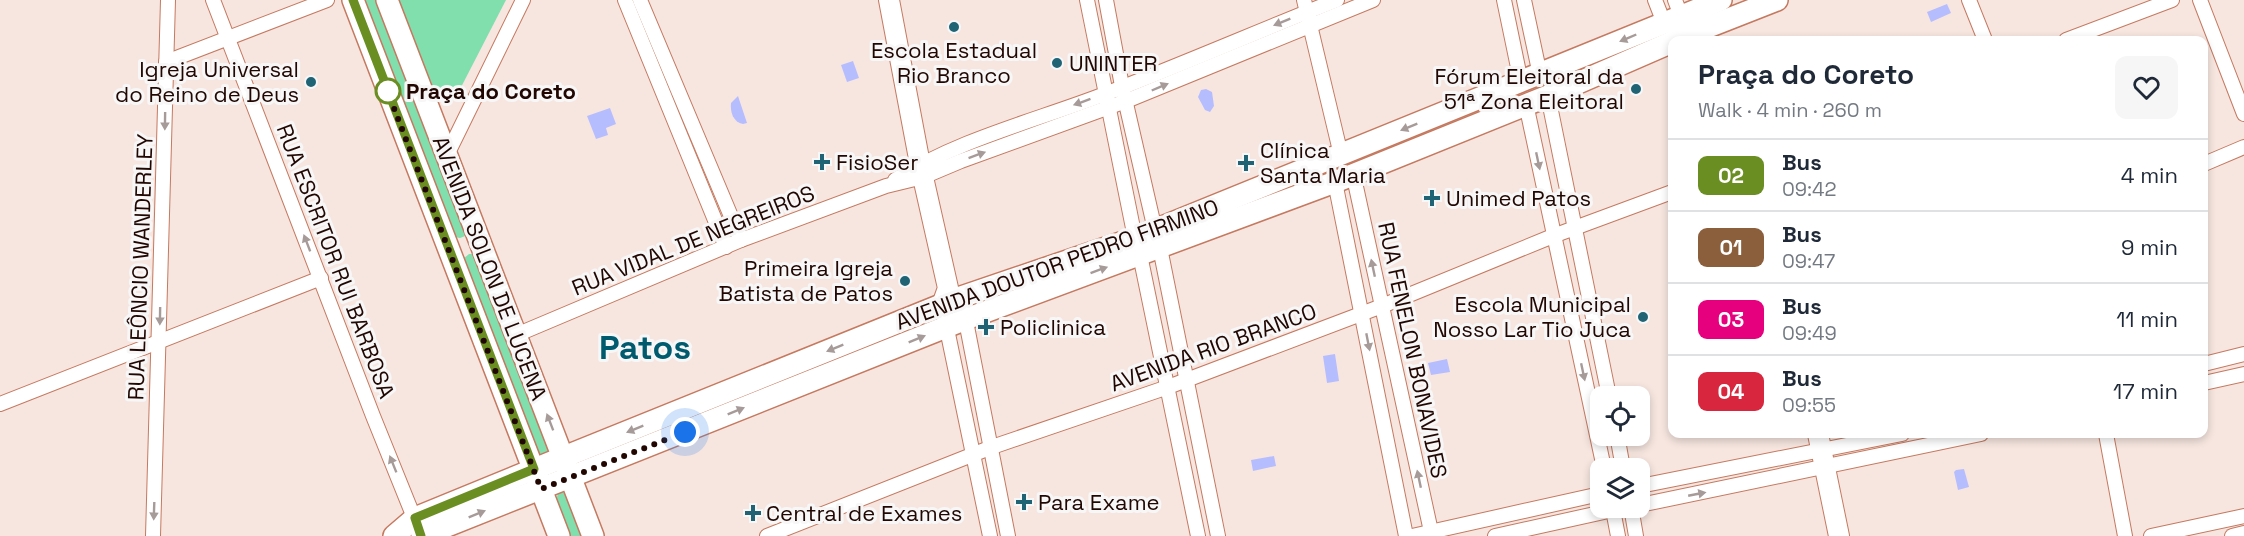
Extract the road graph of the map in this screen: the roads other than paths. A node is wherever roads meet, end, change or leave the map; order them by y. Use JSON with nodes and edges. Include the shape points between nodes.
{"nodes":[{"id":1,"x":168,"y":0,"type":"edge"},
{"id":2,"x":213,"y":0,"type":"edge"},
{"id":3,"x":327,"y":0,"type":"edge"},
{"id":4,"x":353,"y":0,"type":"edge"},
{"id":5,"x":387,"y":0,"type":"edge"},
{"id":6,"x":523,"y":0,"type":"edge"},
{"id":7,"x":625,"y":0,"type":"edge"},
{"id":8,"x":640,"y":0,"type":"edge"},
{"id":9,"x":889,"y":0,"type":"edge"},
{"id":10,"x":1087,"y":0,"type":"edge"},
{"id":11,"x":1106,"y":0,"type":"edge"},
{"id":12,"x":1337,"y":0,"type":"edge"},
{"id":13,"x":1373,"y":0,"type":"edge"},
{"id":14,"x":1504,"y":0,"type":"edge"},
{"id":15,"x":1524,"y":0,"type":"edge"},
{"id":16,"x":1655,"y":0,"type":"edge"},
{"id":17,"x":1721,"y":0,"type":"edge"},
{"id":18,"x":1777,"y":0,"type":"edge"},
{"id":19,"x":1969,"y":0,"type":"edge"},
{"id":20,"x":2172,"y":0,"type":"edge"},
{"id":21,"x":2200,"y":0,"type":"edge"},
{"id":22,"x":1306,"y":12,"type":"edge"},
{"id":23,"x":1677,"y":32,"type":"edge"},
{"id":24,"x":1668,"y":36,"type":"edge"},
{"id":25,"x":1983,"y":36,"type":"edge"},
{"id":26,"x":2077,"y":36,"type":"edge"},
{"id":27,"x":228,"y":39,"type":"junction"},
{"id":28,"x":166,"y":62,"type":"junction"},
{"id":29,"x":1530,"y":79,"type":"junction"},
{"id":30,"x":1122,"y":87,"type":"junction"},
{"id":31,"x":1548,"y":96,"type":"junction"},
{"id":32,"x":1108,"y":100,"type":"junction"},
{"id":33,"x":1126,"y":101,"type":"junction"},
{"id":34,"x":1526,"y":104,"type":"junction"},
{"id":35,"x":2244,"y":114,"type":"edge"},
{"id":36,"x":2244,"y":147,"type":"edge"},
{"id":37,"x":447,"y":155,"type":"junction"},
{"id":38,"x":1341,"y":155,"type":"junction"},
{"id":39,"x":2208,"y":162,"type":"edge"},
{"id":40,"x":921,"y":171,"type":"junction"},
{"id":41,"x":1344,"y":177,"type":"junction"},
{"id":42,"x":1668,"y":194,"type":"edge"},
{"id":43,"x":1576,"y":228,"type":"junction"},
{"id":44,"x":1553,"y":236,"type":"junction"},
{"id":45,"x":741,"y":240,"type":"junction"},
{"id":46,"x":1147,"y":243,"type":"junction"},
{"id":47,"x":726,"y":247,"type":"junction"},
{"id":48,"x":321,"y":278,"type":"junction"},
{"id":49,"x":950,"y":297,"type":"junction"},
{"id":50,"x":1382,"y":306,"type":"junction"},
{"id":51,"x":1362,"y":314,"type":"junction"},
{"id":52,"x":966,"y":319,"type":"junction"},
{"id":53,"x":946,"y":327,"type":"junction"},
{"id":54,"x":516,"y":335,"type":"junction"},
{"id":55,"x":159,"y":341,"type":"junction"},
{"id":56,"x":2244,"y":354,"type":"edge"},
{"id":57,"x":2208,"y":363,"type":"edge"},
{"id":58,"x":2244,"y":374,"type":"edge"},
{"id":59,"x":1186,"y":380,"type":"junction"},
{"id":60,"x":2208,"y":382,"type":"edge"},
{"id":61,"x":1607,"y":386,"type":"edge"},
{"id":62,"x":1168,"y":387,"type":"junction"},
{"id":63,"x":0,"y":404,"type":"edge"},
{"id":64,"x":1807,"y":438,"type":"edge"},
{"id":65,"x":1886,"y":438,"type":"edge"},
{"id":66,"x":1950,"y":438,"type":"edge"},
{"id":67,"x":2107,"y":438,"type":"edge"},
{"id":68,"x":992,"y":447,"type":"junction"},
{"id":69,"x":973,"y":455,"type":"junction"},
{"id":70,"x":1818,"y":455,"type":"edge"},
{"id":71,"x":564,"y":457,"type":"junction"},
{"id":72,"x":1602,"y":458,"type":"edge"},
{"id":73,"x":571,"y":477,"type":"junction"},
{"id":74,"x":538,"y":479,"type":"junction"},
{"id":75,"x":1650,"y":484,"type":"edge"},
{"id":76,"x":1590,"y":496,"type":"edge"},
{"id":77,"x":1650,"y":502,"type":"edge"},
{"id":78,"x":1590,"y":514,"type":"edge"},
{"id":79,"x":2244,"y":516,"type":"edge"},
{"id":80,"x":1615,"y":518,"type":"edge"},
{"id":81,"x":1633,"y":518,"type":"edge"},
{"id":82,"x":410,"y":533,"type":"edge"},
{"id":83,"x":2244,"y":533,"type":"edge"},
{"id":84,"x":1431,"y":534,"type":"edge"},
{"id":85,"x":153,"y":536,"type":"edge"},
{"id":86,"x":559,"y":536,"type":"edge"},
{"id":87,"x":593,"y":536,"type":"edge"},
{"id":88,"x":767,"y":536,"type":"edge"},
{"id":89,"x":990,"y":536,"type":"edge"},
{"id":90,"x":1008,"y":536,"type":"edge"},
{"id":91,"x":1198,"y":536,"type":"edge"},
{"id":92,"x":1218,"y":536,"type":"edge"},
{"id":93,"x":1406,"y":536,"type":"edge"},
{"id":94,"x":1412,"y":536,"type":"edge"},
{"id":95,"x":1495,"y":536,"type":"edge"},
{"id":96,"x":1618,"y":536,"type":"edge"},
{"id":97,"x":1636,"y":536,"type":"edge"},
{"id":98,"x":1826,"y":536,"type":"edge"},
{"id":99,"x":1839,"y":536,"type":"edge"},
{"id":100,"x":2125,"y":536,"type":"edge"},
{"id":101,"x":2151,"y":536,"type":"edge"},
{"id":102,"x":2232,"y":536,"type":"edge"}],
"edges":[{"from":1,"to":28,"type":"street","name":"RUA LEÔNCIO WANDERLEY"},
{"from":2,"to":27,"type":"street","name":"RUA ESCRITOR RUI BARBOSA"},
{"from":3,"to":27,"type":"street"},
{"from":4,"to":74,"type":"main road","name":"AVENIDA SOLON DE LUCENA"},
{"from":5,"to":37,"type":"main road","name":"AVENIDA SOLON DE LUCENA"},
{"from":6,"to":37,"type":"street"},
{"from":7,"to":47,"type":"street"},
{"from":8,"to":45,"type":"street"},
{"from":9,"to":40,"type":"street"},
{"from":10,"to":32,"type":"street"},
{"from":11,"to":30,"type":"street"},
{"from":12,"to":22,"type":"street","name":"RUA VIDAL DE NEGREIROS"},
{"from":13,"to":22,"type":"street","name":"RUA VIDAL DE NEGREIROS"},
{"from":14,"to":29,"type":"street"},
{"from":15,"to":29,"type":"street"},
{"from":16,"to":23,"type":"street"},
{"from":17,"to":23,"type":"main road","name":"AVENIDA DOUTOR PEDRO FIRMINO"},
{"from":18,"to":23,"type":"main road","name":"AVENIDA DOUTOR PEDRO FIRMINO"},
{"from":19,"to":25,"type":"street"},
{"from":20,"to":26,"type":"street"},
{"from":21,"to":35,"type":"street"},
{"from":22,"to":30,"type":"street","name":"RUA VIDAL DE NEGREIROS","one_way":true},
{"from":33,"to":22,"type":"street","name":"RUA VIDAL DE NEGREIROS","one_way":true},
{"from":22,"to":38,"type":"street"},
{"from":23,"to":29,"type":"main road","name":"AVENIDA DOUTOR PEDRO FIRMINO","one_way":true},
{"from":24,"to":31,"type":"main road","name":"AVENIDA DOUTOR PEDRO FIRMINO"},
{"from":27,"to":28,"type":"street"},
{"from":48,"to":27,"type":"street","name":"RUA ESCRITOR RUI BARBOSA","one_way":true},
{"from":28,"to":55,"type":"street","name":"RUA LEÔNCIO WANDERLEY","one_way":true},
{"from":29,"to":38,"type":"main road","name":"AVENIDA DOUTOR PEDRO FIRMINO","one_way":true},
{"from":30,"to":32,"type":"street","name":"RUA VIDAL DE NEGREIROS"},
{"from":30,"to":33,"type":"street"},
{"from":31,"to":34,"type":"main road","name":"AVENIDA DOUTOR PEDRO FIRMINO"},
{"from":31,"to":43,"type":"street"},
{"from":32,"to":33,"type":"street","name":"RUA VIDAL DE NEGREIROS"},
{"from":32,"to":40,"type":"street","name":"RUA VIDAL DE NEGREIROS","via":[[961,161]]},
{"from":32,"to":46,"type":"street"},
{"from":33,"to":46,"type":"street"},
{"from":34,"to":41,"type":"main road","name":"AVENIDA DOUTOR PEDRO FIRMINO"},
{"from":34,"to":44,"type":"street","one_way":true},
{"from":36,"to":39,"type":"street"},
{"from":37,"to":54,"type":"main road","name":"AVENIDA SOLON DE LUCENA"},
{"from":38,"to":46,"type":"main road","name":"AVENIDA DOUTOR PEDRO FIRMINO"},
{"from":40,"to":45,"type":"street","name":"RUA VIDAL DE NEGREIROS"},
{"from":40,"to":49,"type":"street"},
{"from":41,"to":46,"type":"main road","name":"AVENIDA DOUTOR PEDRO FIRMINO"},
{"from":50,"to":41,"type":"street","name":"RUA FENELON BONAVIDES","one_way":true},
{"from":41,"to":51,"type":"street","name":"RUA FENELON BONAVIDES"},
{"from":42,"to":43,"type":"street","name":"AVENIDA RIO BRANCO"},
{"from":43,"to":44,"type":"street","name":"AVENIDA RIO BRANCO"},
{"from":43,"to":61,"type":"street"},
{"from":44,"to":50,"type":"street","name":"AVENIDA RIO BRANCO"},
{"from":44,"to":72,"type":"street","one_way":true},
{"from":45,"to":47,"type":"street","name":"RUA VIDAL DE NEGREIROS"},
{"from":46,"to":49,"type":"main road","name":"AVENIDA DOUTOR PEDRO FIRMINO"},
{"from":52,"to":46,"type":"main road","name":"AVENIDA DOUTOR PEDRO FIRMINO","one_way":true},
{"from":46,"to":59,"type":"street"},
{"from":46,"to":62,"type":"street"},
{"from":47,"to":54,"type":"street","name":"RUA VIDAL DE NEGREIROS"},
{"from":48,"to":55,"type":"street"},
{"from":82,"to":48,"type":"street","name":"RUA ESCRITOR RUI BARBOSA","one_way":true,"via":[[373,416]]},
{"from":49,"to":52,"type":"street"},
{"from":49,"to":53,"type":"street"},
{"from":49,"to":71,"type":"main road","name":"AVENIDA DOUTOR PEDRO FIRMINO","one_way":true},
{"from":50,"to":51,"type":"street","name":"AVENIDA RIO BRANCO"},
{"from":84,"to":50,"type":"street","name":"RUA FENELON BONAVIDES","one_way":true},
{"from":51,"to":59,"type":"street","name":"AVENIDA RIO BRANCO"},
{"from":51,"to":93,"type":"street","name":"RUA FENELON BONAVIDES","one_way":true},
{"from":52,"to":53,"type":"main road","name":"AVENIDA DOUTOR PEDRO FIRMINO"},
{"from":52,"to":68,"type":"street"},
{"from":53,"to":69,"type":"street"},
{"from":73,"to":53,"type":"main road","name":"AVENIDA DOUTOR PEDRO FIRMINO","one_way":true},
{"from":71,"to":54,"type":"main road","name":"AVENIDA SOLON DE LUCENA","one_way":true},
{"from":55,"to":63,"type":"street"},
{"from":55,"to":85,"type":"street","name":"RUA LEÔNCIO WANDERLEY","one_way":true},
{"from":56,"to":57,"type":"street"},
{"from":58,"to":60,"type":"street"},
{"from":59,"to":62,"type":"street","name":"AVENIDA RIO BRANCO"},
{"from":59,"to":92,"type":"street"},
{"from":62,"to":68,"type":"street","name":"AVENIDA RIO BRANCO"},
{"from":62,"to":91,"type":"street"},
{"from":64,"to":70,"type":"street"},
{"from":65,"to":70,"type":"street"},
{"from":66,"to":70,"type":"street"},
{"from":67,"to":100,"type":"street"},
{"from":68,"to":69,"type":"street","name":"AVENIDA RIO BRANCO"},
{"from":68,"to":90,"type":"street"},
{"from":69,"to":88,"type":"street","name":"AVENIDA RIO BRANCO"},
{"from":69,"to":89,"type":"street"},
{"from":70,"to":75,"type":"street"},
{"from":77,"to":70,"type":"street","one_way":true},
{"from":70,"to":98,"type":"street"},
{"from":70,"to":99,"type":"street"},
{"from":71,"to":73,"type":"main road","name":"AVENIDA SOLON DE LUCENA"},
{"from":71,"to":74,"type":"main road","name":"AVENIDA DOUTOR PEDRO FIRMINO"},
{"from":73,"to":74,"type":"main road","name":"AVENIDA DOUTOR PEDRO FIRMINO"},
{"from":73,"to":87,"type":"main road","name":"AVENIDA SOLON DE LUCENA"},
{"from":74,"to":82,"type":"main road","name":"AVENIDA DOUTOR PEDRO FIRMINO"},
{"from":74,"to":86,"type":"main road","name":"AVENIDA SOLON DE LUCENA"},
{"from":76,"to":84,"type":"street"},
{"from":78,"to":95,"type":"street"},
{"from":79,"to":101,"type":"street"},
{"from":80,"to":96,"type":"street"},
{"from":81,"to":97,"type":"street"},
{"from":83,"to":102,"type":"street"},
{"from":84,"to":94,"type":"street"}]}
